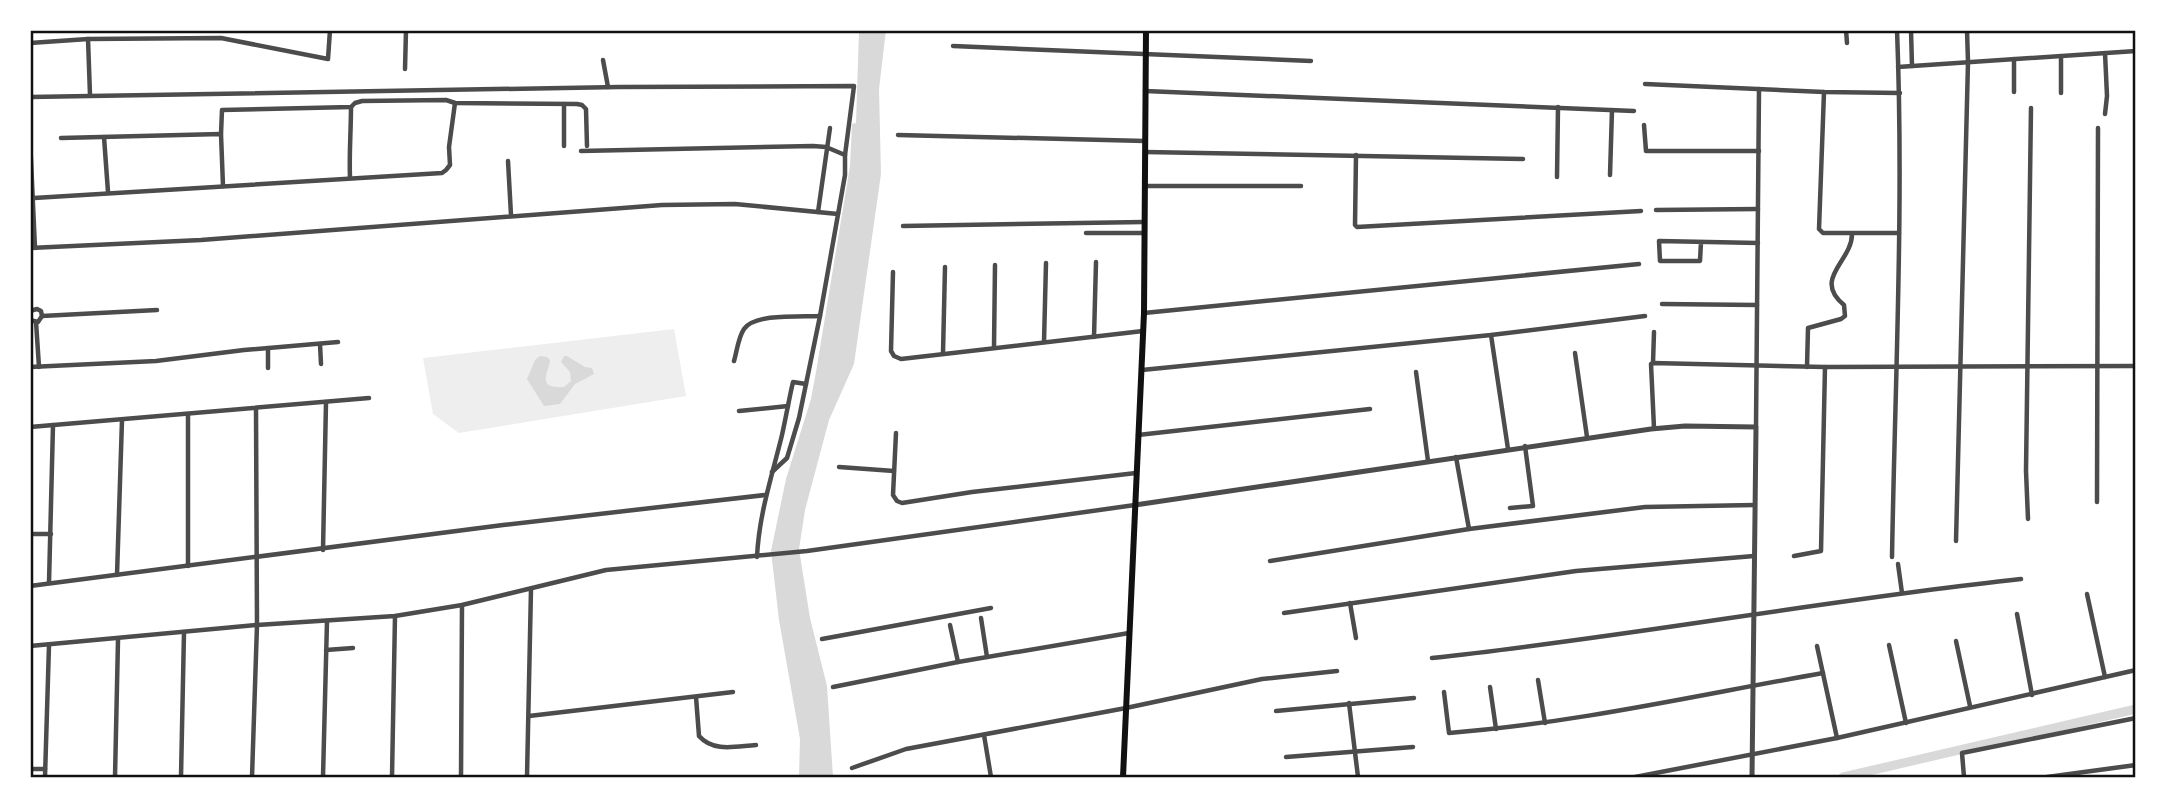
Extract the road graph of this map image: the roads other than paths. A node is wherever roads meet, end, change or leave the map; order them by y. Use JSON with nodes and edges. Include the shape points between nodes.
{"nodes":[{"id":1,"x":222,"y":30,"type":"edge"},
{"id":2,"x":330,"y":30,"type":"edge"},
{"id":3,"x":406,"y":30,"type":"edge"},
{"id":4,"x":1146,"y":30,"type":"edge"},
{"id":5,"x":1846,"y":30,"type":"edge"},
{"id":6,"x":1897,"y":30,"type":"edge"},
{"id":7,"x":1911,"y":30,"type":"edge"},
{"id":8,"x":1967,"y":30,"type":"edge"},
{"id":9,"x":222,"y":38,"type":"junction"},
{"id":10,"x":88,"y":39,"type":"junction"},
{"id":11,"x":30,"y":43,"type":"edge"},
{"id":12,"x":1847,"y":43,"type":"dead end"},
{"id":13,"x":953,"y":46,"type":"dead end"},
{"id":14,"x":2136,"y":51,"type":"edge"},
{"id":15,"x":2105,"y":53,"type":"junction"},
{"id":16,"x":1146,"y":54,"type":"junction"},
{"id":17,"x":2061,"y":56,"type":"junction"},
{"id":18,"x":2014,"y":59,"type":"junction"},
{"id":19,"x":603,"y":61,"type":"dead end"},
{"id":20,"x":1311,"y":61,"type":"dead end"},
{"id":21,"x":1969,"y":62,"type":"junction"},
{"id":22,"x":1912,"y":66,"type":"junction"},
{"id":23,"x":1899,"y":67,"type":"junction"},
{"id":24,"x":405,"y":69,"type":"dead end"},
{"id":25,"x":1645,"y":84,"type":"dead end"},
{"id":26,"x":608,"y":87,"type":"junction"},
{"id":27,"x":1759,"y":89,"type":"junction"},
{"id":28,"x":1145,"y":91,"type":"junction"},
{"id":29,"x":1824,"y":92,"type":"junction"},
{"id":30,"x":2014,"y":92,"type":"dead end"},
{"id":31,"x":1900,"y":93,"type":"junction"},
{"id":32,"x":2061,"y":93,"type":"dead end"},
{"id":33,"x":90,"y":95,"type":"junction"},
{"id":34,"x":30,"y":97,"type":"edge"},
{"id":35,"x":455,"y":103,"type":"junction"},
{"id":36,"x":564,"y":104,"type":"junction"},
{"id":37,"x":351,"y":107,"type":"junction"},
{"id":38,"x":1558,"y":107,"type":"junction"},
{"id":39,"x":2031,"y":108,"type":"dead end"},
{"id":40,"x":1612,"y":110,"type":"junction"},
{"id":41,"x":1634,"y":111,"type":"dead end"},
{"id":42,"x":2105,"y":114,"type":"dead end"},
{"id":43,"x":1644,"y":125,"type":"dead end"},
{"id":44,"x":830,"y":128,"type":"dead end"},
{"id":45,"x":2098,"y":128,"type":"dead end"},
{"id":46,"x":220,"y":134,"type":"junction"},
{"id":47,"x":898,"y":135,"type":"dead end"},
{"id":48,"x":104,"y":136,"type":"junction"},
{"id":49,"x":30,"y":138,"type":"edge"},
{"id":50,"x":61,"y":138,"type":"dead end"},
{"id":51,"x":1145,"y":141,"type":"junction"},
{"id":52,"x":564,"y":146,"type":"dead end"},
{"id":53,"x":587,"y":146,"type":"dead end"},
{"id":54,"x":826,"y":148,"type":"junction"},
{"id":55,"x":581,"y":150,"type":"dead end"},
{"id":56,"x":1759,"y":151,"type":"junction"},
{"id":57,"x":1145,"y":152,"type":"junction"},
{"id":58,"x":845,"y":155,"type":"junction"},
{"id":59,"x":1356,"y":155,"type":"junction"},
{"id":60,"x":1522,"y":159,"type":"dead end"},
{"id":61,"x":508,"y":160,"type":"dead end"},
{"id":62,"x":1610,"y":175,"type":"dead end"},
{"id":63,"x":1557,"y":177,"type":"dead end"},
{"id":64,"x":349,"y":178,"type":"junction"},
{"id":65,"x":223,"y":186,"type":"junction"},
{"id":66,"x":1145,"y":186,"type":"junction"},
{"id":67,"x":1301,"y":186,"type":"dead end"},
{"id":68,"x":108,"y":192,"type":"junction"},
{"id":69,"x":34,"y":198,"type":"junction"},
{"id":70,"x":1758,"y":209,"type":"junction"},
{"id":71,"x":1656,"y":210,"type":"dead end"},
{"id":72,"x":1641,"y":211,"type":"dead end"},
{"id":73,"x":818,"y":212,"type":"junction"},
{"id":74,"x":838,"y":214,"type":"junction"},
{"id":75,"x":511,"y":215,"type":"junction"},
{"id":76,"x":1144,"y":222,"type":"junction"},
{"id":77,"x":903,"y":226,"type":"dead end"},
{"id":78,"x":1086,"y":233,"type":"dead end"},
{"id":79,"x":1144,"y":233,"type":"junction"},
{"id":80,"x":1899,"y":233,"type":"junction"},
{"id":81,"x":1852,"y":234,"type":"junction"},
{"id":82,"x":1701,"y":242,"type":"junction"},
{"id":83,"x":1758,"y":243,"type":"junction"},
{"id":84,"x":32,"y":248,"type":"edge"},
{"id":85,"x":1096,"y":262,"type":"dead end"},
{"id":86,"x":1046,"y":263,"type":"dead end"},
{"id":87,"x":1639,"y":264,"type":"dead end"},
{"id":88,"x":995,"y":265,"type":"dead end"},
{"id":89,"x":945,"y":267,"type":"dead end"},
{"id":90,"x":893,"y":272,"type":"dead end"},
{"id":91,"x":1662,"y":304,"type":"dead end"},
{"id":92,"x":1757,"y":305,"type":"junction"},
{"id":93,"x":157,"y":310,"type":"dead end"},
{"id":94,"x":30,"y":311,"type":"edge"},
{"id":95,"x":1144,"y":313,"type":"junction"},
{"id":96,"x":42,"y":316,"type":"junction"},
{"id":97,"x":820,"y":316,"type":"junction"},
{"id":98,"x":1646,"y":316,"type":"dead end"},
{"id":99,"x":33,"y":321,"type":"edge"},
{"id":100,"x":1143,"y":331,"type":"junction"},
{"id":101,"x":1654,"y":332,"type":"dead end"},
{"id":102,"x":1490,"y":334,"type":"junction"},
{"id":103,"x":1094,"y":337,"type":"junction"},
{"id":104,"x":338,"y":342,"type":"dead end"},
{"id":105,"x":1044,"y":342,"type":"junction"},
{"id":106,"x":320,"y":344,"type":"junction"},
{"id":107,"x":994,"y":347,"type":"junction"},
{"id":108,"x":268,"y":348,"type":"junction"},
{"id":109,"x":943,"y":353,"type":"junction"},
{"id":110,"x":1575,"y":353,"type":"dead end"},
{"id":111,"x":734,"y":361,"type":"dead end"},
{"id":112,"x":1653,"y":363,"type":"junction"},
{"id":113,"x":321,"y":364,"type":"dead end"},
{"id":114,"x":1756,"y":365,"type":"junction"},
{"id":115,"x":2096,"y":365,"type":"junction"},
{"id":116,"x":1896,"y":366,"type":"junction"},
{"id":117,"x":2028,"y":366,"type":"junction"},
{"id":118,"x":2136,"y":366,"type":"edge"},
{"id":119,"x":30,"y":367,"type":"edge"},
{"id":120,"x":39,"y":367,"type":"junction"},
{"id":121,"x":1807,"y":367,"type":"junction"},
{"id":122,"x":1825,"y":367,"type":"junction"},
{"id":123,"x":1961,"y":367,"type":"junction"},
{"id":124,"x":268,"y":368,"type":"dead end"},
{"id":125,"x":1141,"y":370,"type":"junction"},
{"id":126,"x":1416,"y":372,"type":"dead end"},
{"id":127,"x":806,"y":384,"type":"junction"},
{"id":128,"x":369,"y":398,"type":"dead end"},
{"id":129,"x":326,"y":402,"type":"junction"},
{"id":130,"x":788,"y":406,"type":"junction"},
{"id":131,"x":256,"y":409,"type":"junction"},
{"id":132,"x":1370,"y":409,"type":"dead end"},
{"id":133,"x":739,"y":411,"type":"dead end"},
{"id":134,"x":188,"y":414,"type":"junction"},
{"id":135,"x":122,"y":420,"type":"junction"},
{"id":136,"x":53,"y":425,"type":"junction"},
{"id":137,"x":30,"y":427,"type":"edge"},
{"id":138,"x":1756,"y":427,"type":"junction"},
{"id":139,"x":1654,"y":428,"type":"junction"},
{"id":140,"x":896,"y":433,"type":"dead end"},
{"id":141,"x":1138,"y":435,"type":"junction"},
{"id":142,"x":1587,"y":437,"type":"junction"},
{"id":143,"x":1525,"y":446,"type":"junction"},
{"id":144,"x":1508,"y":449,"type":"junction"},
{"id":145,"x":1457,"y":457,"type":"junction"},
{"id":146,"x":1428,"y":461,"type":"junction"},
{"id":147,"x":839,"y":467,"type":"dead end"},
{"id":148,"x":894,"y":471,"type":"junction"},
{"id":149,"x":772,"y":472,"type":"junction"},
{"id":150,"x":1136,"y":473,"type":"junction"},
{"id":151,"x":765,"y":495,"type":"junction"},
{"id":152,"x":2097,"y":502,"type":"dead end"},
{"id":153,"x":1135,"y":505,"type":"junction"},
{"id":154,"x":1755,"y":505,"type":"junction"},
{"id":155,"x":1510,"y":509,"type":"dead end"},
{"id":156,"x":2028,"y":519,"type":"dead end"},
{"id":157,"x":1469,"y":530,"type":"junction"},
{"id":158,"x":30,"y":534,"type":"edge"},
{"id":159,"x":51,"y":534,"type":"junction"},
{"id":160,"x":1956,"y":541,"type":"dead end"},
{"id":161,"x":323,"y":550,"type":"junction"},
{"id":162,"x":1754,"y":556,"type":"junction"},
{"id":163,"x":1794,"y":556,"type":"dead end"},
{"id":164,"x":757,"y":557,"type":"junction"},
{"id":165,"x":257,"y":558,"type":"junction"},
{"id":166,"x":1892,"y":558,"type":"dead end"},
{"id":167,"x":1270,"y":561,"type":"dead end"},
{"id":168,"x":1898,"y":564,"type":"dead end"},
{"id":169,"x":188,"y":566,"type":"junction"},
{"id":170,"x":117,"y":575,"type":"junction"},
{"id":171,"x":2021,"y":579,"type":"dead end"},
{"id":172,"x":49,"y":583,"type":"junction"},
{"id":173,"x":30,"y":586,"type":"edge"},
{"id":174,"x":531,"y":589,"type":"junction"},
{"id":175,"x":1902,"y":593,"type":"junction"},
{"id":176,"x":2087,"y":594,"type":"dead end"},
{"id":177,"x":1350,"y":603,"type":"junction"},
{"id":178,"x":462,"y":605,"type":"junction"},
{"id":179,"x":991,"y":608,"type":"dead end"},
{"id":180,"x":1284,"y":613,"type":"dead end"},
{"id":181,"x":2017,"y":614,"type":"dead end"},
{"id":182,"x":1754,"y":615,"type":"junction"},
{"id":183,"x":395,"y":616,"type":"junction"},
{"id":184,"x":981,"y":618,"type":"dead end"},
{"id":185,"x":327,"y":620,"type":"junction"},
{"id":186,"x":257,"y":625,"type":"junction"},
{"id":187,"x":950,"y":625,"type":"dead end"},
{"id":188,"x":184,"y":632,"type":"junction"},
{"id":189,"x":1129,"y":633,"type":"junction"},
{"id":190,"x":1356,"y":638,"type":"dead end"},
{"id":191,"x":118,"y":639,"type":"junction"},
{"id":192,"x":822,"y":639,"type":"dead end"},
{"id":193,"x":1956,"y":641,"type":"dead end"},
{"id":194,"x":49,"y":645,"type":"junction"},
{"id":195,"x":1889,"y":645,"type":"dead end"},
{"id":196,"x":30,"y":646,"type":"edge"},
{"id":197,"x":1817,"y":646,"type":"dead end"},
{"id":198,"x":353,"y":648,"type":"dead end"},
{"id":199,"x":326,"y":650,"type":"junction"},
{"id":200,"x":987,"y":657,"type":"junction"},
{"id":201,"x":1432,"y":658,"type":"dead end"},
{"id":202,"x":958,"y":662,"type":"junction"},
{"id":203,"x":2136,"y":670,"type":"edge"},
{"id":204,"x":1337,"y":671,"type":"dead end"},
{"id":205,"x":1823,"y":673,"type":"junction"},
{"id":206,"x":2105,"y":677,"type":"junction"},
{"id":207,"x":1538,"y":680,"type":"dead end"},
{"id":208,"x":1753,"y":685,"type":"junction"},
{"id":209,"x":833,"y":687,"type":"dead end"},
{"id":210,"x":1490,"y":687,"type":"dead end"},
{"id":211,"x":733,"y":692,"type":"dead end"},
{"id":212,"x":1444,"y":692,"type":"dead end"},
{"id":213,"x":2032,"y":695,"type":"junction"},
{"id":214,"x":696,"y":697,"type":"junction"},
{"id":215,"x":1414,"y":698,"type":"dead end"},
{"id":216,"x":1349,"y":703,"type":"junction"},
{"id":217,"x":1970,"y":706,"type":"junction"},
{"id":218,"x":1126,"y":708,"type":"junction"},
{"id":219,"x":1276,"y":711,"type":"dead end"},
{"id":220,"x":528,"y":716,"type":"junction"},
{"id":221,"x":2136,"y":718,"type":"edge"},
{"id":222,"x":1545,"y":723,"type":"junction"},
{"id":223,"x":1906,"y":723,"type":"junction"},
{"id":224,"x":1496,"y":729,"type":"junction"},
{"id":225,"x":984,"y":735,"type":"junction"},
{"id":226,"x":1837,"y":738,"type":"junction"},
{"id":227,"x":756,"y":745,"type":"dead end"},
{"id":228,"x":1413,"y":747,"type":"dead end"},
{"id":229,"x":1354,"y":752,"type":"junction"},
{"id":230,"x":1752,"y":754,"type":"junction"},
{"id":231,"x":1286,"y":757,"type":"dead end"},
{"id":232,"x":2136,"y":765,"type":"edge"},
{"id":233,"x":852,"y":768,"type":"dead end"},
{"id":234,"x":30,"y":769,"type":"edge"},
{"id":235,"x":45,"y":769,"type":"junction"},
{"id":236,"x":45,"y":777,"type":"edge"},
{"id":237,"x":115,"y":777,"type":"edge"},
{"id":238,"x":181,"y":777,"type":"edge"},
{"id":239,"x":252,"y":777,"type":"edge"},
{"id":240,"x":323,"y":777,"type":"edge"},
{"id":241,"x":392,"y":777,"type":"edge"},
{"id":242,"x":461,"y":777,"type":"edge"},
{"id":243,"x":527,"y":777,"type":"edge"},
{"id":244,"x":991,"y":777,"type":"edge"},
{"id":245,"x":1122,"y":777,"type":"edge"},
{"id":246,"x":1358,"y":777,"type":"edge"},
{"id":247,"x":1635,"y":777,"type":"edge"},
{"id":248,"x":1752,"y":777,"type":"edge"},
{"id":249,"x":1964,"y":777,"type":"edge"},
{"id":250,"x":2047,"y":777,"type":"edge"}],
"edges":[{"from":1,"to":9,"type":"street"},
{"from":2,"to":9,"type":"street","via":[[328,59]]},
{"from":3,"to":24,"type":"street"},
{"from":4,"to":16,"type":"main road"},
{"from":5,"to":12,"type":"street"},
{"from":6,"to":23,"type":"street"},
{"from":7,"to":22,"type":"street"},
{"from":8,"to":21,"type":"street"},
{"from":9,"to":10,"type":"street"},
{"from":10,"to":11,"type":"street"},
{"from":10,"to":33,"type":"street"},
{"from":13,"to":16,"type":"street"},
{"from":14,"to":15,"type":"street"},
{"from":15,"to":17,"type":"street"},
{"from":15,"to":42,"type":"street"},
{"from":16,"to":20,"type":"street"},
{"from":16,"to":28,"type":"main road"},
{"from":17,"to":18,"type":"street"},
{"from":17,"to":32,"type":"street"},
{"from":18,"to":21,"type":"street"},
{"from":18,"to":30,"type":"street"},
{"from":19,"to":26,"type":"street"},
{"from":21,"to":22,"type":"street"},
{"from":21,"to":123,"type":"street"},
{"from":22,"to":23,"type":"street"},
{"from":23,"to":31,"type":"street"},
{"from":25,"to":27,"type":"street"},
{"from":26,"to":33,"type":"street"},
{"from":26,"to":58,"type":"street","via":[[853,86]]},
{"from":27,"to":29,"type":"street"},
{"from":27,"to":56,"type":"street"},
{"from":28,"to":38,"type":"street"},
{"from":28,"to":51,"type":"main road"},
{"from":29,"to":31,"type":"street"},
{"from":29,"to":81,"type":"street","via":[[1819,229]]},
{"from":31,"to":80,"type":"street"},
{"from":33,"to":34,"type":"street"},
{"from":35,"to":36,"type":"street"},
{"from":35,"to":37,"type":"street","via":[[362,101]]},
{"from":35,"to":64,"type":"street","via":[[450,165],[442,173]]},
{"from":36,"to":52,"type":"street"},
{"from":36,"to":53,"type":"street","via":[[586,109]]},
{"from":37,"to":46,"type":"street","via":[[222,110]]},
{"from":37,"to":64,"type":"street"},
{"from":38,"to":40,"type":"street"},
{"from":38,"to":63,"type":"street"},
{"from":39,"to":117,"type":"street"},
{"from":40,"to":41,"type":"street"},
{"from":40,"to":62,"type":"street"},
{"from":43,"to":56,"type":"street","via":[[1646,151]]},
{"from":44,"to":54,"type":"street"},
{"from":45,"to":115,"type":"street"},
{"from":46,"to":48,"type":"street"},
{"from":46,"to":65,"type":"street"},
{"from":47,"to":51,"type":"street"},
{"from":48,"to":50,"type":"street"},
{"from":48,"to":68,"type":"street"},
{"from":49,"to":69,"type":"street"},
{"from":51,"to":57,"type":"main road"},
{"from":54,"to":55,"type":"street"},
{"from":54,"to":58,"type":"street"},
{"from":54,"to":73,"type":"street"},
{"from":56,"to":70,"type":"street"},
{"from":57,"to":59,"type":"street"},
{"from":57,"to":66,"type":"main road"},
{"from":58,"to":74,"type":"street"},
{"from":59,"to":60,"type":"street"},
{"from":59,"to":72,"type":"street","via":[[1357,227]]},
{"from":61,"to":75,"type":"street"},
{"from":64,"to":65,"type":"street"},
{"from":65,"to":68,"type":"street"},
{"from":66,"to":67,"type":"street"},
{"from":66,"to":76,"type":"main road"},
{"from":68,"to":69,"type":"street"},
{"from":69,"to":84,"type":"street"},
{"from":70,"to":71,"type":"street"},
{"from":70,"to":83,"type":"street"},
{"from":73,"to":74,"type":"street"},
{"from":73,"to":75,"type":"street","via":[[706,204]]},
{"from":74,"to":97,"type":"street"},
{"from":75,"to":84,"type":"street","via":[[201,240]]},
{"from":76,"to":77,"type":"street"},
{"from":76,"to":79,"type":"main road"},
{"from":78,"to":79,"type":"street"},
{"from":79,"to":95,"type":"main road"},
{"from":80,"to":81,"type":"street"},
{"from":80,"to":116,"type":"street"},
{"from":81,"to":121,"type":"street","via":[[1830,284],[1844,305],[1845,316],[1808,328]]},
{"from":82,"to":82,"type":"street","via":[[1659,241],[1660,261],[1700,261]]},
{"from":82,"to":83,"type":"street"},
{"from":83,"to":92,"type":"street"},
{"from":85,"to":103,"type":"street"},
{"from":86,"to":105,"type":"street"},
{"from":87,"to":95,"type":"street"},
{"from":88,"to":107,"type":"street"},
{"from":89,"to":109,"type":"street"},
{"from":90,"to":109,"type":"street","via":[[894,356]]},
{"from":91,"to":92,"type":"street"},
{"from":92,"to":114,"type":"street"},
{"from":93,"to":96,"type":"street"},
{"from":94,"to":96,"type":"street","via":[[37,309]]},
{"from":95,"to":100,"type":"main road"},
{"from":96,"to":99,"type":"street"},
{"from":97,"to":111,"type":"street","via":[[752,322],[741,335]]},
{"from":97,"to":127,"type":"street"},
{"from":98,"to":102,"type":"street"},
{"from":99,"to":120,"type":"street"},
{"from":100,"to":103,"type":"street"},
{"from":100,"to":125,"type":"main road"},
{"from":101,"to":112,"type":"street"},
{"from":102,"to":125,"type":"street"},
{"from":102,"to":144,"type":"street"},
{"from":103,"to":105,"type":"street"},
{"from":104,"to":106,"type":"street"},
{"from":105,"to":107,"type":"street"},
{"from":106,"to":108,"type":"street"},
{"from":106,"to":113,"type":"street"},
{"from":107,"to":109,"type":"street"},
{"from":108,"to":120,"type":"street","via":[[156,361]]},
{"from":108,"to":124,"type":"street"},
{"from":110,"to":142,"type":"street"},
{"from":112,"to":114,"type":"street"},
{"from":112,"to":139,"type":"street"},
{"from":114,"to":121,"type":"street"},
{"from":114,"to":138,"type":"street"},
{"from":115,"to":117,"type":"street"},
{"from":115,"to":118,"type":"street"},
{"from":115,"to":152,"type":"street"},
{"from":116,"to":122,"type":"street"},
{"from":116,"to":123,"type":"street"},
{"from":116,"to":166,"type":"street"},
{"from":117,"to":123,"type":"street"},
{"from":117,"to":156,"type":"street"},
{"from":119,"to":120,"type":"street"},
{"from":121,"to":122,"type":"street"},
{"from":122,"to":163,"type":"street","via":[[1821,551]]},
{"from":123,"to":160,"type":"street"},
{"from":125,"to":141,"type":"main road"},
{"from":126,"to":146,"type":"street"},
{"from":127,"to":130,"type":"street","via":[[793,382]]},
{"from":127,"to":149,"type":"street","via":[[788,458]]},
{"from":128,"to":129,"type":"street"},
{"from":129,"to":131,"type":"street"},
{"from":129,"to":161,"type":"street"},
{"from":130,"to":133,"type":"street"},
{"from":130,"to":149,"type":"street"},
{"from":131,"to":134,"type":"street"},
{"from":131,"to":165,"type":"street"},
{"from":132,"to":141,"type":"street"},
{"from":134,"to":135,"type":"street"},
{"from":134,"to":169,"type":"street"},
{"from":135,"to":136,"type":"street"},
{"from":135,"to":170,"type":"street"},
{"from":136,"to":137,"type":"street"},
{"from":136,"to":159,"type":"street"},
{"from":138,"to":139,"type":"street"},
{"from":138,"to":154,"type":"street"},
{"from":139,"to":142,"type":"street"},
{"from":140,"to":148,"type":"street"},
{"from":141,"to":150,"type":"main road"},
{"from":142,"to":143,"type":"street"},
{"from":143,"to":144,"type":"street"},
{"from":143,"to":155,"type":"street","via":[[1533,506]]},
{"from":144,"to":145,"type":"street"},
{"from":145,"to":146,"type":"street"},
{"from":145,"to":157,"type":"street"},
{"from":146,"to":153,"type":"street"},
{"from":147,"to":148,"type":"street"},
{"from":148,"to":150,"type":"street","via":[[893,495],[902,503]]},
{"from":149,"to":151,"type":"street"},
{"from":150,"to":153,"type":"main road"},
{"from":151,"to":161,"type":"street"},
{"from":151,"to":164,"type":"street"},
{"from":153,"to":164,"type":"street"},
{"from":153,"to":189,"type":"main road"},
{"from":154,"to":157,"type":"street","via":[[1645,507]]},
{"from":154,"to":162,"type":"street"},
{"from":157,"to":167,"type":"street"},
{"from":158,"to":159,"type":"street"},
{"from":159,"to":172,"type":"street"},
{"from":161,"to":165,"type":"street"},
{"from":162,"to":177,"type":"street","via":[[1576,571]]},
{"from":162,"to":182,"type":"street"},
{"from":164,"to":174,"type":"street","via":[[606,570]]},
{"from":165,"to":169,"type":"street"},
{"from":165,"to":186,"type":"street"},
{"from":168,"to":175,"type":"street"},
{"from":169,"to":170,"type":"street"},
{"from":170,"to":172,"type":"street"},
{"from":171,"to":175,"type":"street"},
{"from":172,"to":173,"type":"street"},
{"from":174,"to":178,"type":"street"},
{"from":174,"to":220,"type":"street"},
{"from":175,"to":182,"type":"street"},
{"from":176,"to":206,"type":"street"},
{"from":177,"to":180,"type":"street"},
{"from":177,"to":190,"type":"street"},
{"from":178,"to":183,"type":"street"},
{"from":178,"to":242,"type":"street"},
{"from":179,"to":192,"type":"street"},
{"from":181,"to":213,"type":"street"},
{"from":182,"to":201,"type":"street"},
{"from":182,"to":208,"type":"street"},
{"from":183,"to":185,"type":"street"},
{"from":183,"to":241,"type":"street"},
{"from":184,"to":200,"type":"street"},
{"from":185,"to":186,"type":"street"},
{"from":185,"to":199,"type":"street"},
{"from":186,"to":188,"type":"street"},
{"from":186,"to":239,"type":"street"},
{"from":187,"to":202,"type":"street"},
{"from":188,"to":191,"type":"street"},
{"from":188,"to":238,"type":"street"},
{"from":189,"to":200,"type":"street"},
{"from":189,"to":218,"type":"main road"},
{"from":191,"to":194,"type":"street"},
{"from":191,"to":237,"type":"street"},
{"from":193,"to":217,"type":"street"},
{"from":194,"to":196,"type":"street"},
{"from":194,"to":235,"type":"street"},
{"from":195,"to":223,"type":"street"},
{"from":197,"to":205,"type":"street"},
{"from":198,"to":199,"type":"street"},
{"from":199,"to":240,"type":"street"},
{"from":200,"to":202,"type":"street"},
{"from":202,"to":209,"type":"street"},
{"from":203,"to":206,"type":"street"},
{"from":204,"to":218,"type":"street","via":[[1262,679]]},
{"from":205,"to":208,"type":"street"},
{"from":205,"to":226,"type":"street"},
{"from":206,"to":213,"type":"street"},
{"from":207,"to":222,"type":"street"},
{"from":208,"to":222,"type":"street"},
{"from":208,"to":230,"type":"street"},
{"from":210,"to":224,"type":"street"},
{"from":211,"to":214,"type":"street"},
{"from":212,"to":224,"type":"street","via":[[1448,733]]},
{"from":213,"to":217,"type":"street"},
{"from":214,"to":220,"type":"street"},
{"from":214,"to":227,"type":"street","via":[[702,741],[725,747]]},
{"from":215,"to":216,"type":"street"},
{"from":216,"to":219,"type":"street"},
{"from":216,"to":229,"type":"street"},
{"from":217,"to":223,"type":"street"},
{"from":218,"to":225,"type":"street"},
{"from":218,"to":245,"type":"main road"},
{"from":220,"to":243,"type":"street"},
{"from":221,"to":249,"type":"street","via":[[1962,753]]},
{"from":222,"to":224,"type":"street"},
{"from":223,"to":226,"type":"street"},
{"from":225,"to":233,"type":"street","via":[[906,749]]},
{"from":225,"to":244,"type":"street"},
{"from":226,"to":230,"type":"street"},
{"from":228,"to":229,"type":"street"},
{"from":229,"to":231,"type":"street"},
{"from":229,"to":246,"type":"street"},
{"from":230,"to":247,"type":"street"},
{"from":230,"to":248,"type":"street"},
{"from":232,"to":250,"type":"street"},
{"from":234,"to":235,"type":"street"},
{"from":235,"to":236,"type":"street"}]}
